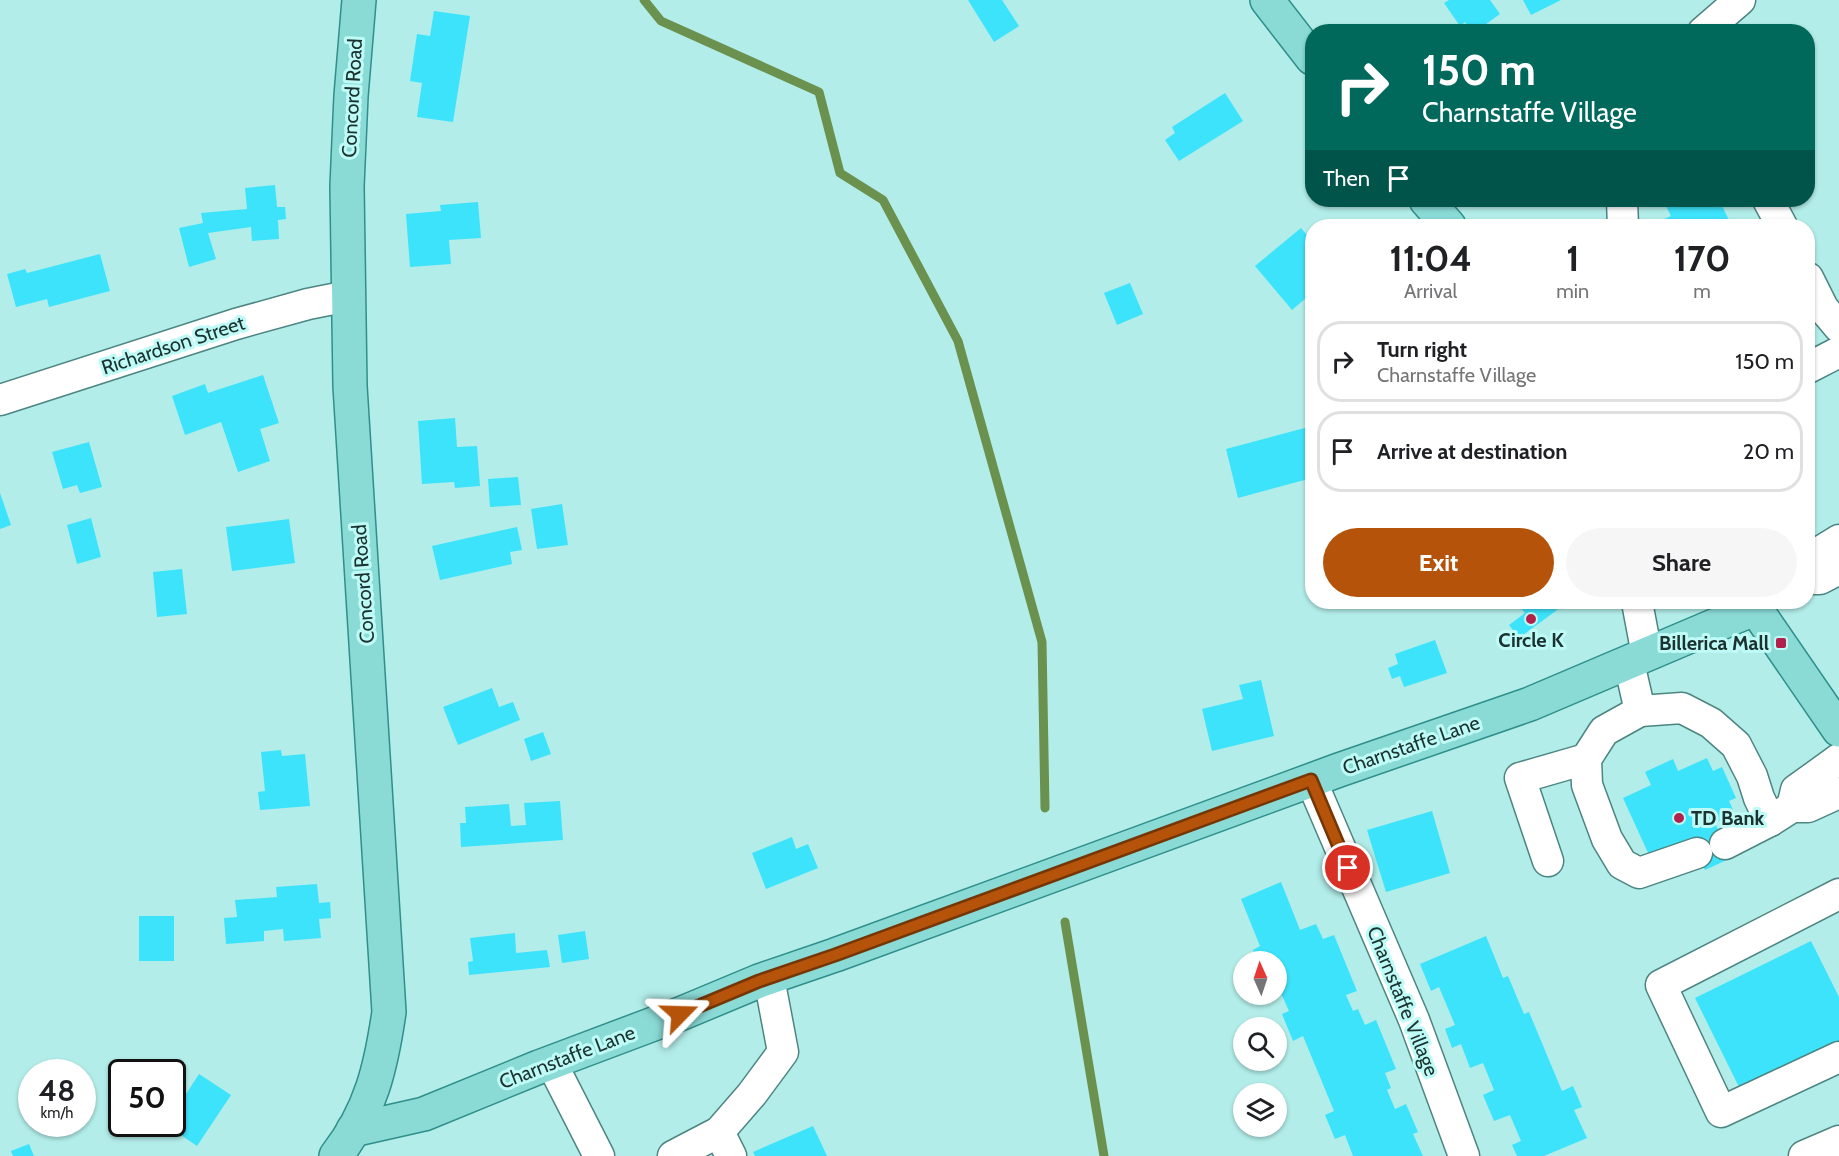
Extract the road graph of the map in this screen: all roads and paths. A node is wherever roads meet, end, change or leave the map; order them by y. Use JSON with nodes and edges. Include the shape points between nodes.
{"nodes":[{"id":1,"x":359,"y":0,"type":"edge"},
{"id":2,"x":1268,"y":0,"type":"edge"},
{"id":3,"x":1740,"y":0,"type":"edge"},
{"id":4,"x":1712,"y":24,"type":"edge"},
{"id":5,"x":1305,"y":49,"type":"edge"},
{"id":6,"x":1432,"y":207,"type":"edge"},
{"id":7,"x":1443,"y":219,"type":"edge"},
{"id":8,"x":1815,"y":292,"type":"edge"},
{"id":9,"x":348,"y":296,"type":"junction"},
{"id":10,"x":1839,"y":327,"type":"edge"},
{"id":11,"x":1839,"y":352,"type":"edge"},
{"id":12,"x":1815,"y":364,"type":"edge"},
{"id":13,"x":0,"y":400,"type":"edge"},
{"id":14,"x":1839,"y":540,"type":"edge"},
{"id":15,"x":1815,"y":555,"type":"edge"},
{"id":16,"x":1839,"y":569,"type":"edge"},
{"id":17,"x":1815,"y":579,"type":"edge"},
{"id":18,"x":1637,"y":609,"type":"edge"},
{"id":19,"x":1746,"y":609,"type":"edge"},
{"id":20,"x":1760,"y":609,"type":"edge"},
{"id":21,"x":1638,"y":659,"type":"junction"},
{"id":22,"x":1640,"y":711,"type":"junction"},
{"id":23,"x":1839,"y":730,"type":"edge"},
{"id":24,"x":1586,"y":759,"type":"junction"},
{"id":25,"x":1839,"y":759,"type":"edge"},
{"id":26,"x":1311,"y":780,"type":"junction"},
{"id":27,"x":1839,"y":793,"type":"edge"},
{"id":28,"x":1781,"y":814,"type":"junction"},
{"id":29,"x":1548,"y":861,"type":"dead end"},
{"id":30,"x":1839,"y":894,"type":"edge"},
{"id":31,"x":769,"y":978,"type":"junction"},
{"id":32,"x":1839,"y":1057,"type":"edge"},
{"id":33,"x":551,"y":1062,"type":"junction"},
{"id":34,"x":1839,"y":1141,"type":"edge"},
{"id":35,"x":344,"y":1143,"type":"edge"},
{"id":36,"x":725,"y":1144,"type":"edge"},
{"id":37,"x":599,"y":1156,"type":"edge"},
{"id":38,"x":673,"y":1156,"type":"edge"},
{"id":39,"x":1464,"y":1156,"type":"edge"},
{"id":40,"x":1804,"y":1156,"type":"edge"}],
"edges":[{"from":1,"to":9,"type":"main road","name":"Concord Road","via":[[347,186]]},
{"from":2,"to":5,"type":"main road"},
{"from":3,"to":4,"type":"street"},
{"from":6,"to":7,"type":"main road"},
{"from":8,"to":10,"type":"street"},
{"from":9,"to":13,"type":"street","name":"Richardson Street","via":[[236,324]]},
{"from":9,"to":35,"type":"main road","name":"Concord Road","via":[[350,386],[389,1012],[380,1065],[368,1102]]},
{"from":11,"to":12,"type":"street"},
{"from":14,"to":15,"type":"street"},
{"from":16,"to":17,"type":"street"},
{"from":18,"to":21,"type":"street"},
{"from":19,"to":21,"type":"main road","name":"Charnstaffe Lane"},
{"from":20,"to":23,"type":"main road"},
{"from":21,"to":22,"type":"street"},
{"from":21,"to":26,"type":"main road","name":"Charnstaffe Lane","via":[[1530,704]]},
{"from":22,"to":24,"type":"street","via":[[1604,731]]},
{"from":22,"to":28,"type":"street","via":[[1682,708],[1711,723],[1736,745],[1759,798]]},
{"from":24,"to":28,"type":"street","via":[[1587,785],[1607,839],[1622,864],[1639,873],[1711,849]]},
{"from":24,"to":29,"type":"street","via":[[1520,778]]},
{"from":25,"to":28,"type":"street","via":[[1796,789]]},
{"from":26,"to":31,"type":"main road","name":"Charnstaffe Lane"},
{"from":26,"to":39,"type":"street","name":"Charnstaffe Village","via":[[1414,1020]]},
{"from":27,"to":28,"type":"street"},
{"from":30,"to":32,"type":"street","via":[[1661,986],[1721,1112]]},
{"from":31,"to":33,"type":"main road","name":"Charnstaffe Lane"},
{"from":31,"to":36,"type":"street","via":[[783,1052],[752,1094]]},
{"from":33,"to":35,"type":"main road","name":"Charnstaffe Lane"},
{"from":33,"to":37,"type":"street"},
{"from":34,"to":40,"type":"street"},
{"from":36,"to":38,"type":"street"}]}
